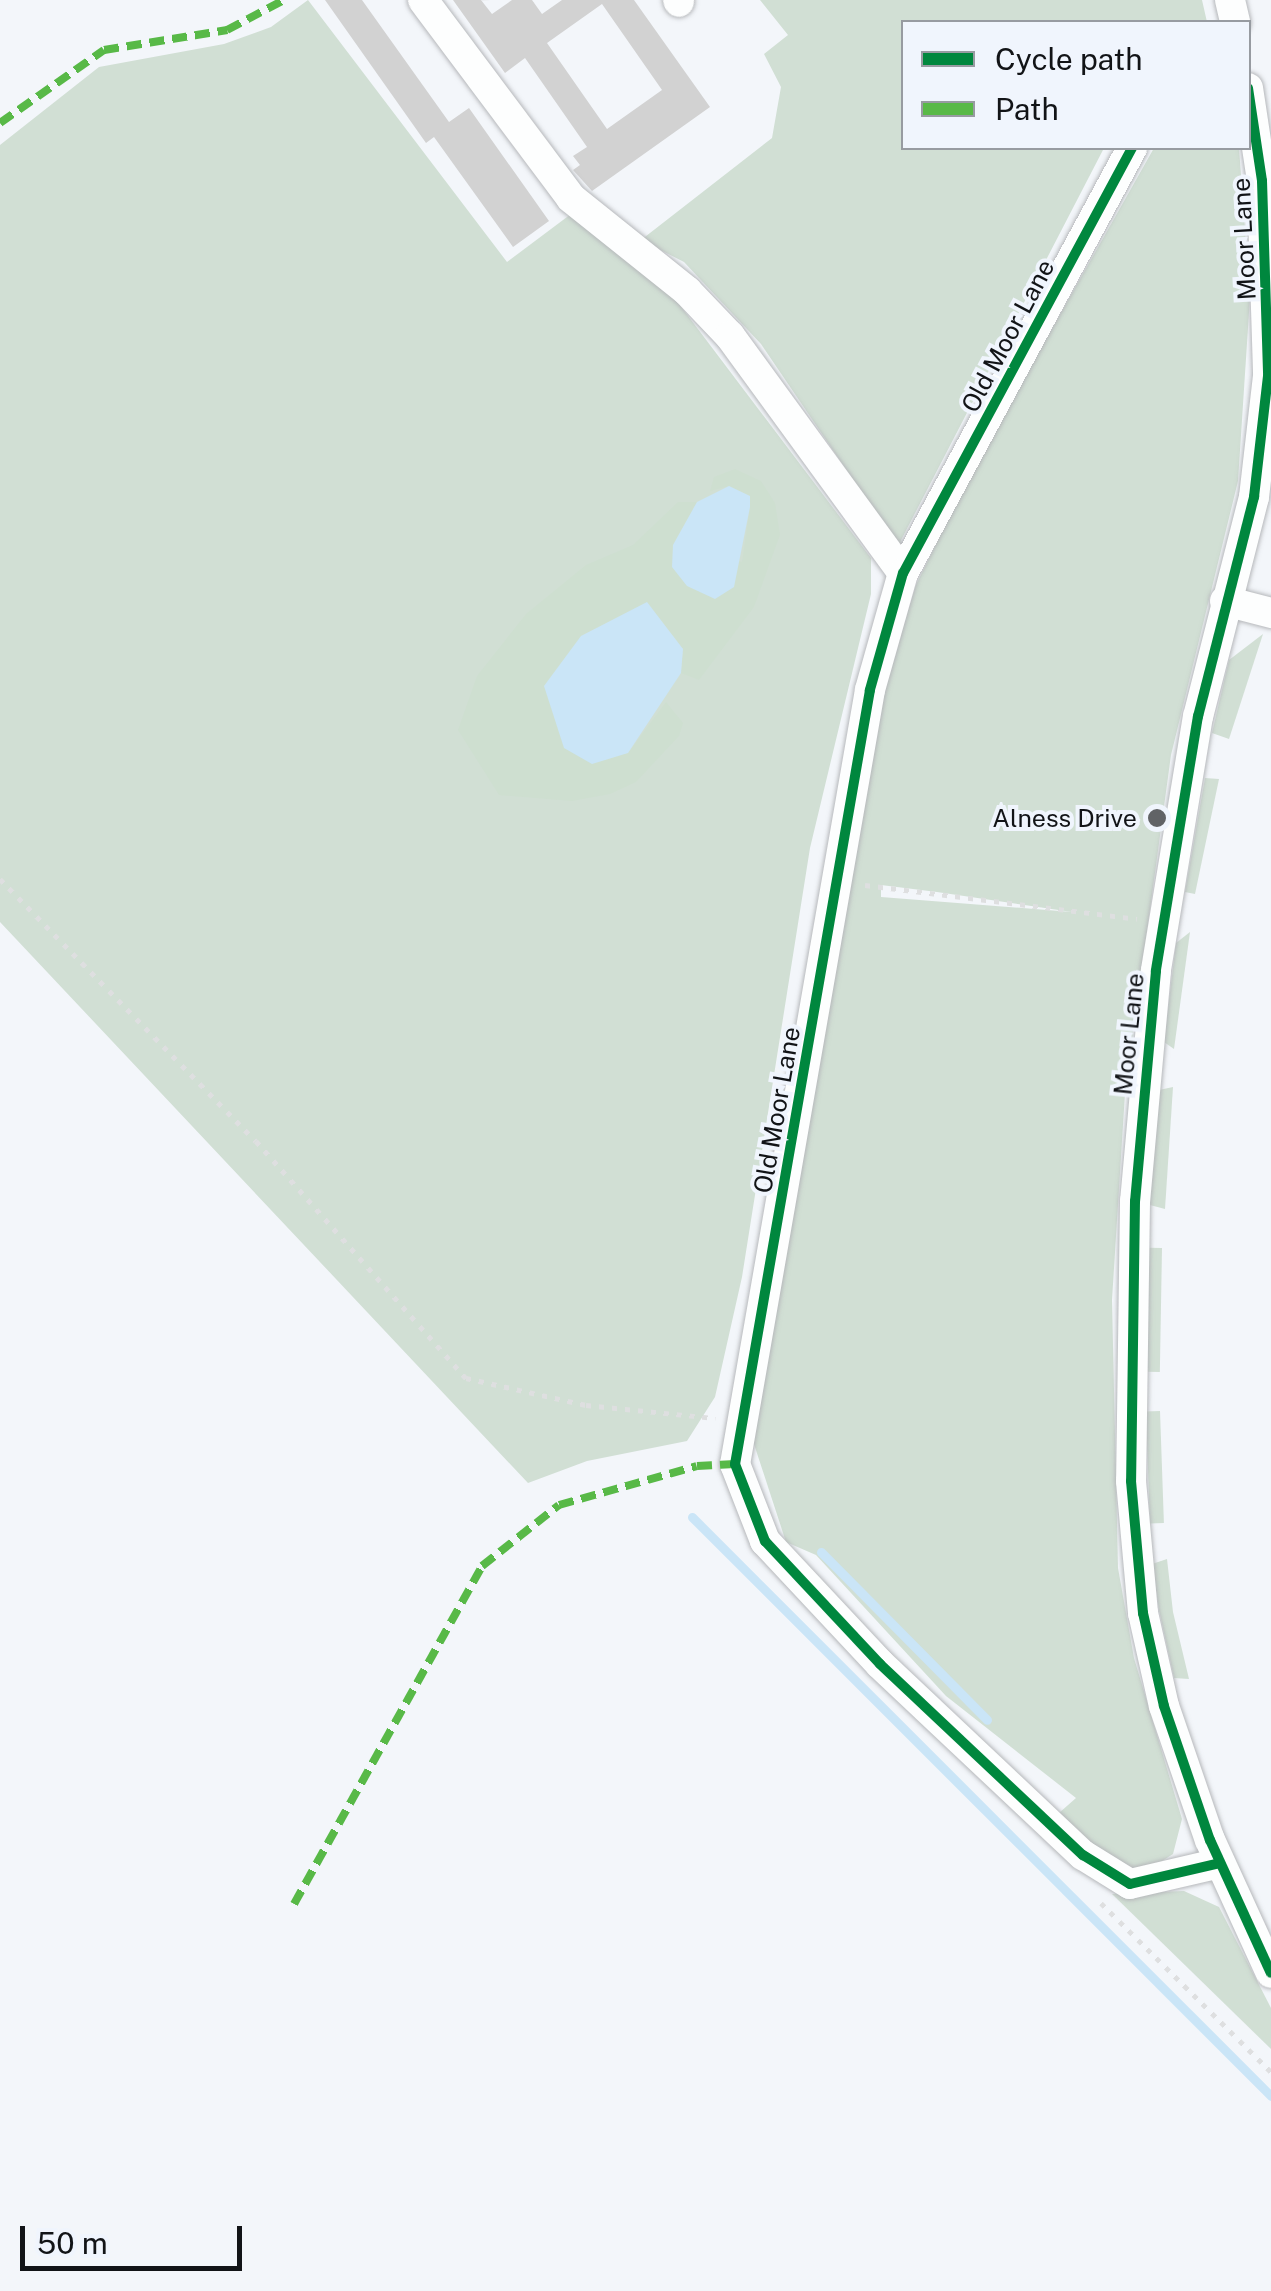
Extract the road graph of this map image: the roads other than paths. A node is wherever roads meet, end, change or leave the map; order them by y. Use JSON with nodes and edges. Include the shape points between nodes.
{"nodes":[{"id":1,"x":422,"y":0,"type":"edge"},
{"id":2,"x":1251,"y":108,"type":"edge"},
{"id":3,"x":1131,"y":150,"type":"edge"},
{"id":4,"x":904,"y":573,"type":"junction"},
{"id":5,"x":1225,"y":601,"type":"junction"},
{"id":6,"x":1271,"y":613,"type":"edge"},
{"id":7,"x":1220,"y":1864,"type":"junction"},
{"id":8,"x":1271,"y":1973,"type":"edge"}],
"edges":[{"from":1,"to":4,"type":"street","via":[[571,198],[687,290],[730,336]]},
{"from":2,"to":5,"type":"street","name":"Moor Lane","via":[[1262,181],[1268,376],[1254,498]]},
{"from":3,"to":4,"type":"street","name":"Old Moor Lane"},
{"from":4,"to":7,"type":"street","name":"Old Moor Lane","via":[[870,690],[735,1464],[765,1541],[880,1664],[1083,1855],[1130,1884]]},
{"from":5,"to":6,"type":"street"},
{"from":5,"to":7,"type":"street","name":"Moor Lane","via":[[1162,922],[1135,1201],[1131,1481],[1143,1613],[1164,1706]]},
{"from":7,"to":8,"type":"street","name":"Moor Lane"}]}
